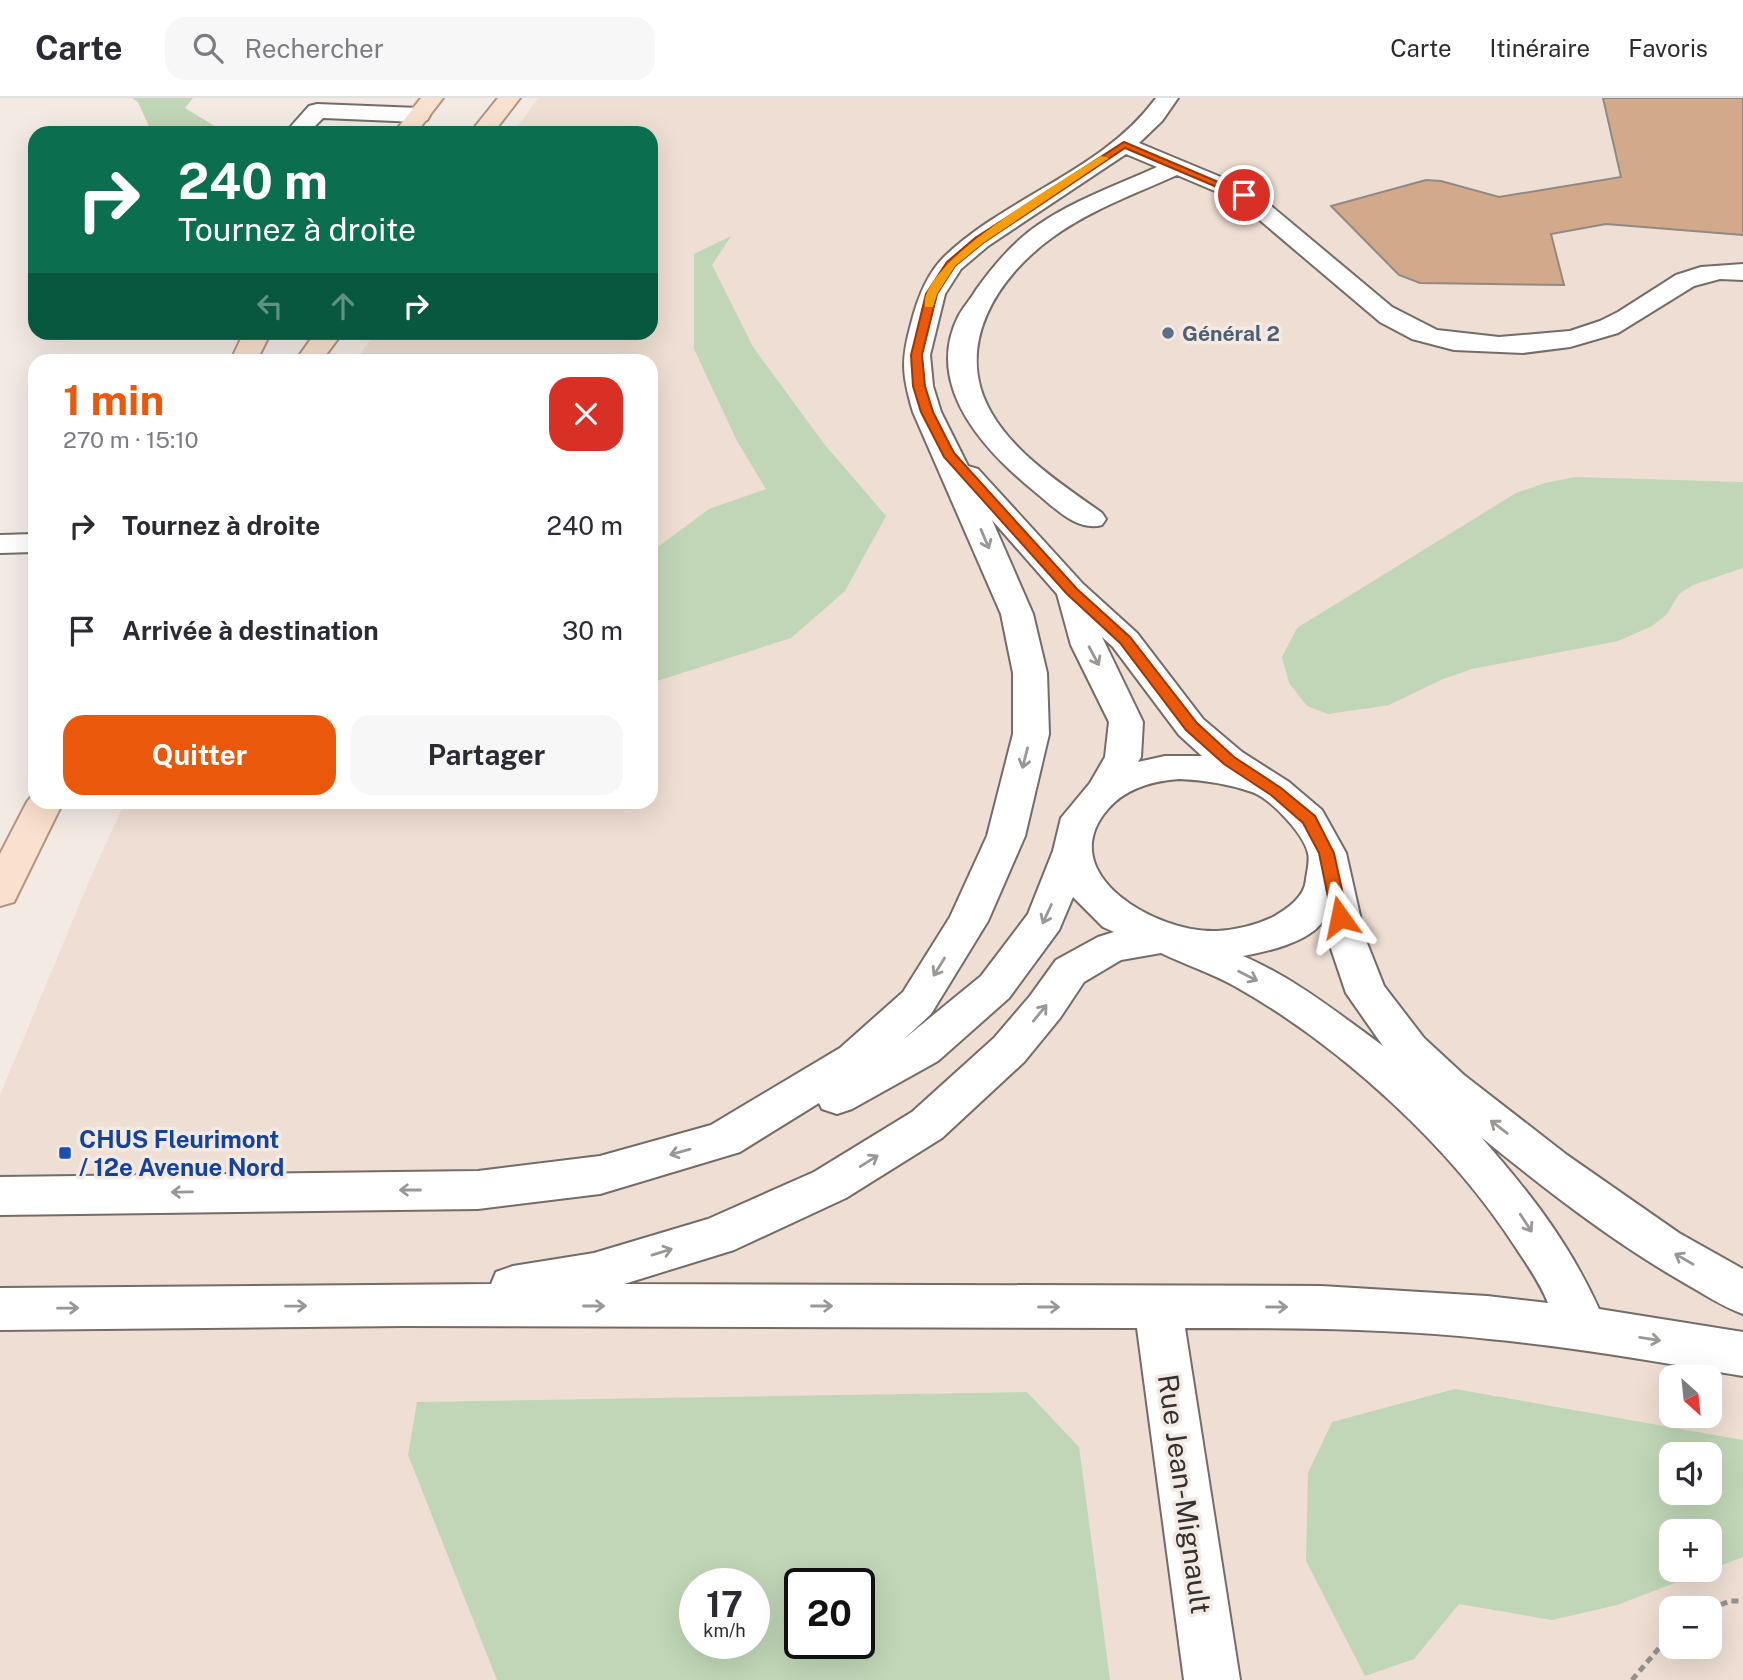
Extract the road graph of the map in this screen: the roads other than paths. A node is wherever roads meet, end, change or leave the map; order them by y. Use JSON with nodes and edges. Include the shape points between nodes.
{"nodes":[{"id":1,"x":509,"y":98,"type":"edge"},
{"id":2,"x":1167,"y":98,"type":"edge"},
{"id":3,"x":323,"y":105,"type":"edge"},
{"id":4,"x":426,"y":107,"type":"edge"},
{"id":5,"x":303,"y":126,"type":"edge"},
{"id":6,"x":411,"y":126,"type":"edge"},
{"id":7,"x":487,"y":126,"type":"edge"},
{"id":8,"x":1124,"y":145,"type":"junction"},
{"id":9,"x":1176,"y":167,"type":"junction"},
{"id":10,"x":1743,"y":272,"type":"edge"},
{"id":11,"x":948,"y":454,"type":"junction"},
{"id":12,"x":1091,"y":519,"type":"dead end"},
{"id":13,"x":28,"y":543,"type":"edge"},
{"id":14,"x":0,"y":544,"type":"edge"},
{"id":15,"x":1072,"y":591,"type":"junction"},
{"id":16,"x":1103,"y":791,"type":"junction"},
{"id":17,"x":1276,"y":791,"type":"junction"},
{"id":18,"x":42,"y":809,"type":"edge"},
{"id":19,"x":1072,"y":851,"type":"junction"},
{"id":20,"x":1327,"y":853,"type":"junction"},
{"id":21,"x":0,"y":892,"type":"edge"},
{"id":22,"x":1164,"y":938,"type":"junction"},
{"id":23,"x":724,"y":1139,"type":"junction"},
{"id":24,"x":0,"y":1196,"type":"edge"},
{"id":25,"x":1743,"y":1293,"type":"edge"},
{"id":26,"x":404,"y":1305,"type":"junction"},
{"id":27,"x":1158,"y":1308,"type":"junction"},
{"id":28,"x":0,"y":1309,"type":"edge"},
{"id":29,"x":1583,"y":1328,"type":"junction"},
{"id":30,"x":1743,"y":1354,"type":"edge"},
{"id":31,"x":1212,"y":1680,"type":"edge"}],
"edges":[{"from":1,"to":7,"type":"main road"},
{"from":2,"to":8,"type":"lane"},
{"from":3,"to":4,"type":"lane"},
{"from":3,"to":5,"type":"lane"},
{"from":4,"to":6,"type":"main road"},
{"from":8,"to":9,"type":"lane"},
{"from":8,"to":11,"type":"lane","via":[[979,241],[951,264],[932,294],[916,355],[919,386]]},
{"from":9,"to":10,"type":"lane","via":[[1244,195],[1383,313],[1434,338],[1478,344],[1570,338],[1607,328],[1687,278],[1705,272]]},
{"from":9,"to":12,"type":"lane","via":[[1049,228],[978,300],[961,346],[960,373],[972,407],[1042,484]]},
{"from":11,"to":15,"type":"lane"},
{"from":11,"to":23,"type":"lane","one_way":true,"via":[[1017,614],[1030,673],[1031,734],[1006,836],[968,921],[916,1003],[855,1060]]},
{"from":13,"to":14,"type":"lane"},
{"from":15,"to":16,"type":"lane","one_way":true,"via":[[1088,645],[1126,722],[1122,757]]},
{"from":15,"to":17,"type":"lane","via":[[1125,640],[1191,727],[1229,760]]},
{"from":16,"to":17,"type":"lane","via":[[1140,773],[1185,767],[1233,773]]},
{"from":16,"to":19,"type":"lane","via":[[1079,818]]},
{"from":17,"to":20,"type":"lane","via":[[1309,819]]},
{"from":18,"to":21,"type":"main road"},
{"from":19,"to":22,"type":"lane","via":[[1086,886],[1117,917]]},
{"from":19,"to":23,"type":"lane","one_way":true,"via":[[1045,920],[995,987],[923,1049],[831,1101]]},
{"from":20,"to":22,"type":"lane","via":[[1325,887],[1304,918],[1265,939],[1215,946]]},
{"from":25,"to":20,"type":"lane","one_way":true,"via":[[1663,1247],[1551,1168],[1448,1087],[1409,1050],[1366,993],[1345,939]]},
{"from":26,"to":22,"type":"lane","one_way":true,"via":[[594,1273],[718,1236],[830,1185],[927,1125],[1009,1050],[1070,971],[1112,947]]},
{"from":22,"to":29,"type":"lane","one_way":true,"via":[[1252,977],[1312,1016],[1376,1065],[1448,1130],[1514,1206],[1561,1277]]},
{"from":23,"to":24,"type":"lane","one_way":true,"via":[[600,1175],[478,1190]]},
{"from":26,"to":27,"type":"lane","one_way":true},
{"from":28,"to":26,"type":"lane","one_way":true},
{"from":27,"to":29,"type":"lane","one_way":true,"via":[[1321,1307]]},
{"from":27,"to":31,"type":"lane","name":"Rue Jean-Mignault"},
{"from":29,"to":30,"type":"lane","one_way":true}]}
